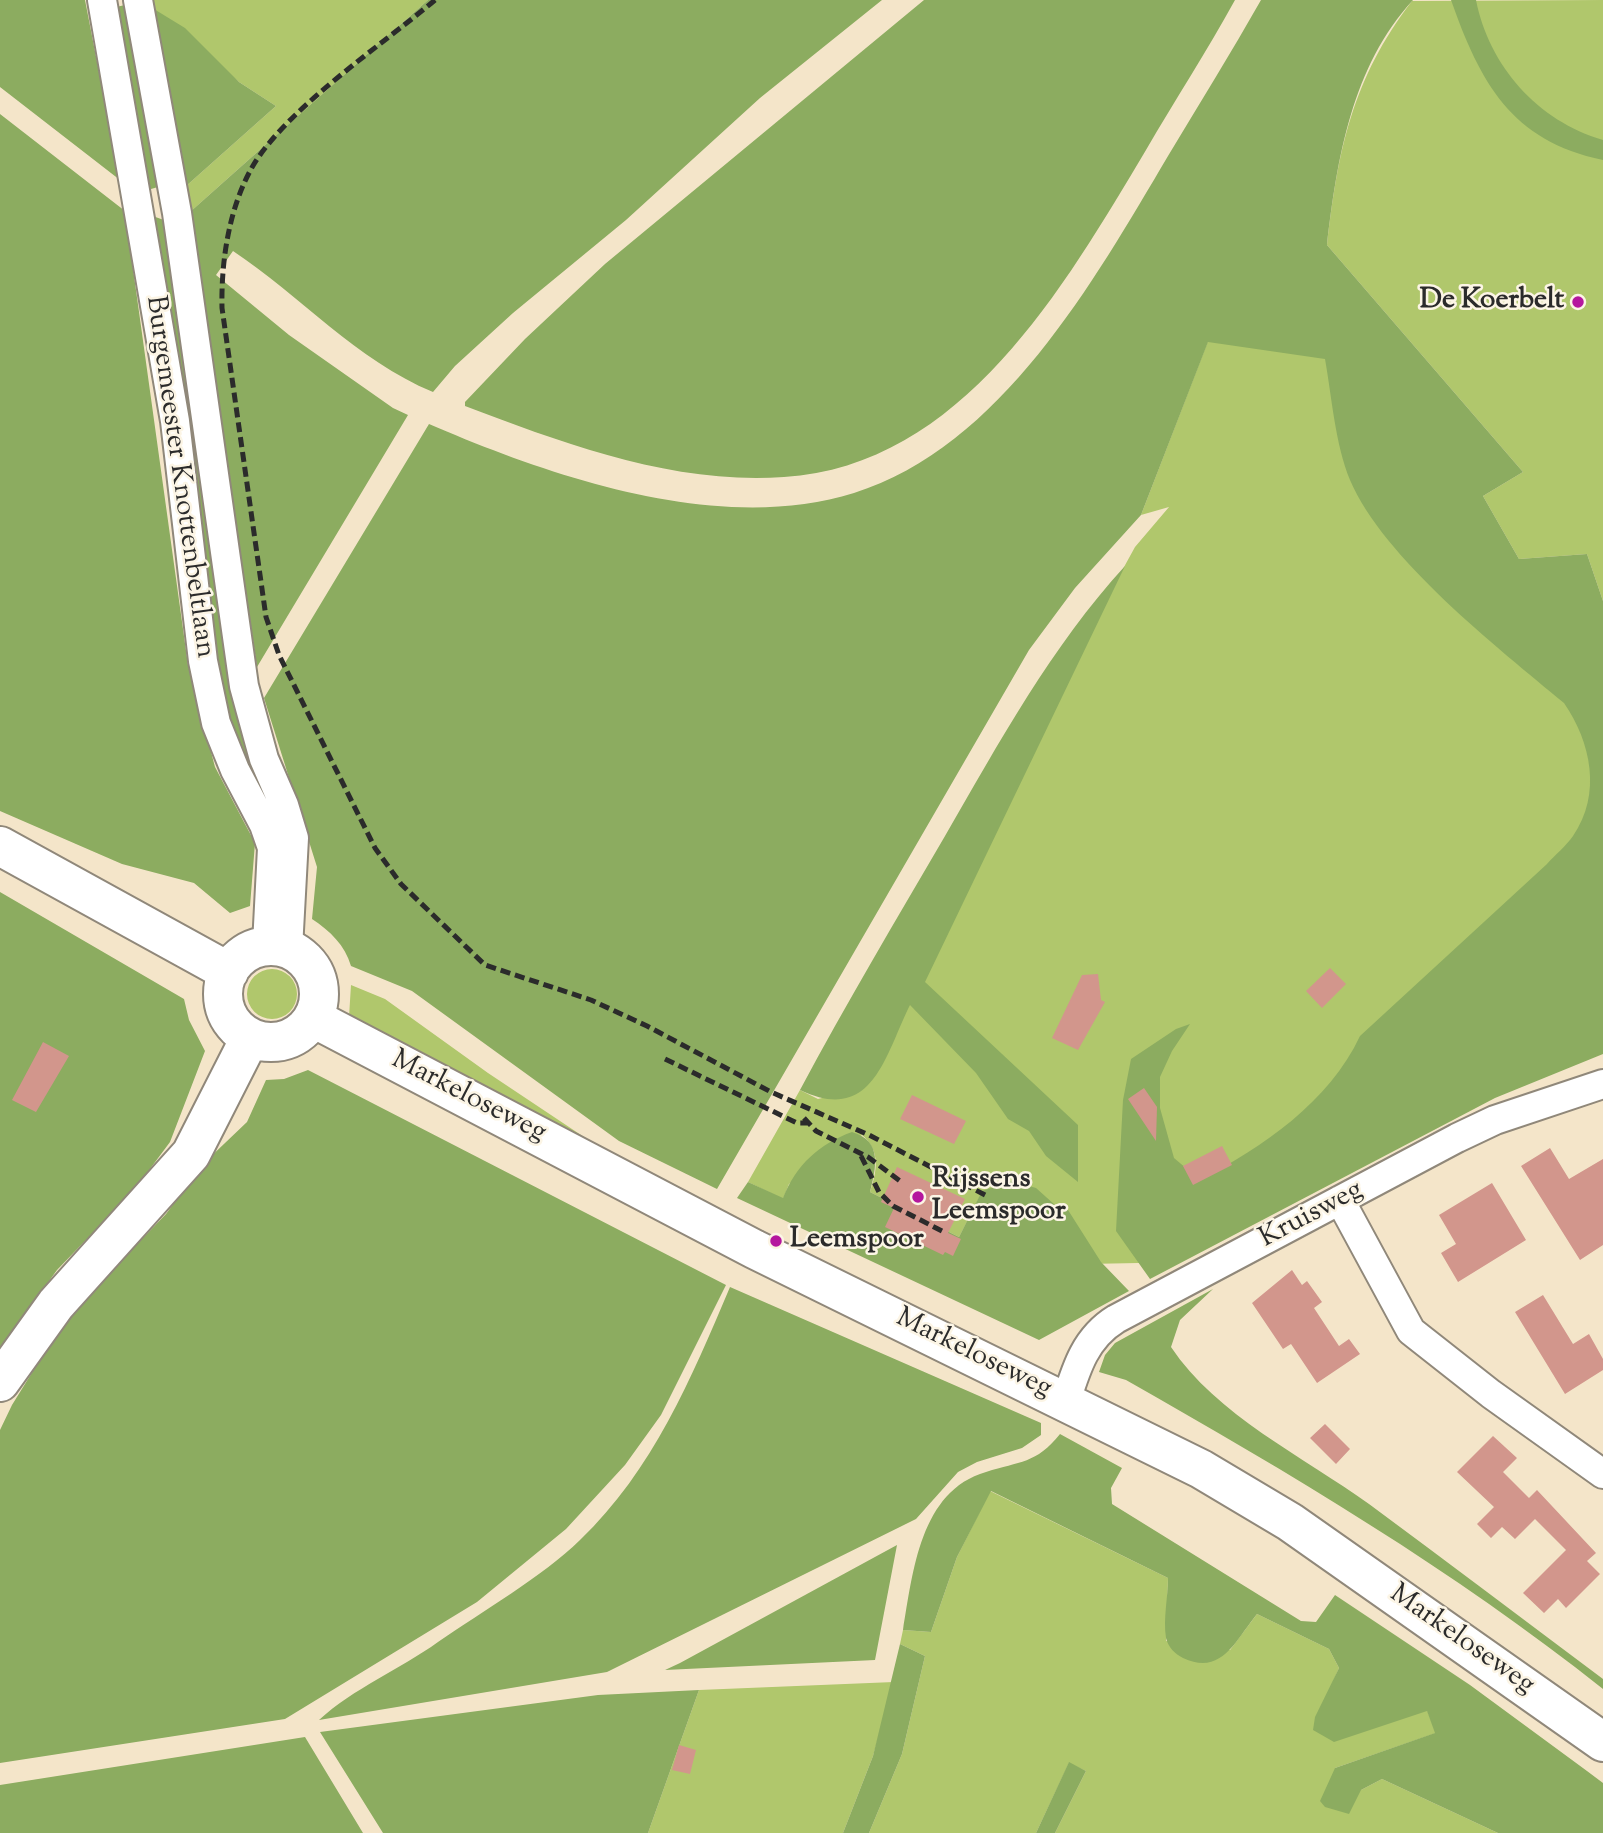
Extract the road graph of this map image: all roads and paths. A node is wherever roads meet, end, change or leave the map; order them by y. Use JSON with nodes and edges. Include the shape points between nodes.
{"nodes":[{"id":1,"x":102,"y":0,"type":"edge"},
{"id":2,"x":138,"y":0,"type":"edge"},
{"id":3,"x":14,"y":854,"type":"edge"},
{"id":4,"x":277,"y":947,"type":"junction"},
{"id":5,"x":229,"y":972,"type":"junction"},
{"id":6,"x":313,"y":1018,"type":"junction"},
{"id":7,"x":250,"y":1038,"type":"junction"},
{"id":8,"x":1603,"y":1084,"type":"edge"},
{"id":9,"x":1340,"y":1200,"type":"junction"},
{"id":10,"x":0,"y":1382,"type":"edge"},
{"id":11,"x":1066,"y":1401,"type":"junction"},
{"id":12,"x":1603,"y":1474,"type":"edge"},
{"id":13,"x":1603,"y":1742,"type":"edge"}],
"edges":[{"from":1,"to":4,"type":"street","name":"Burgemeester Knottenbeltlaan","via":[[176,421],[203,660],[216,723],[272,848]]},
{"from":2,"to":4,"type":"street","name":"Burgemeester Knottenbeltlaan","via":[[177,213],[244,686],[294,838]]},
{"from":3,"to":5,"type":"main road"},
{"from":4,"to":5,"type":"main road","via":[[239,959]]},
{"from":4,"to":6,"type":"main road","via":[[305,960],[314,973],[319,988]]},
{"from":5,"to":7,"type":"main road","via":[[224,984],[226,1009],[231,1021]]},
{"from":6,"to":7,"type":"main road","via":[[304,1029],[279,1042]]},
{"from":6,"to":11,"type":"main road","name":"Markeloseweg","via":[[754,1249]]},
{"from":7,"to":10,"type":"main road","via":[[191,1154],[56,1304]]},
{"from":8,"to":9,"type":"street","name":"Kruisweg","via":[[1496,1120]]},
{"from":9,"to":11,"type":"street","name":"Kruisweg","via":[[1105,1326],[1077,1365]]},
{"from":9,"to":12,"type":"street","via":[[1411,1331]]},
{"from":11,"to":13,"type":"main road","name":"Markeloseweg","via":[[1201,1469],[1290,1522]]}]}
